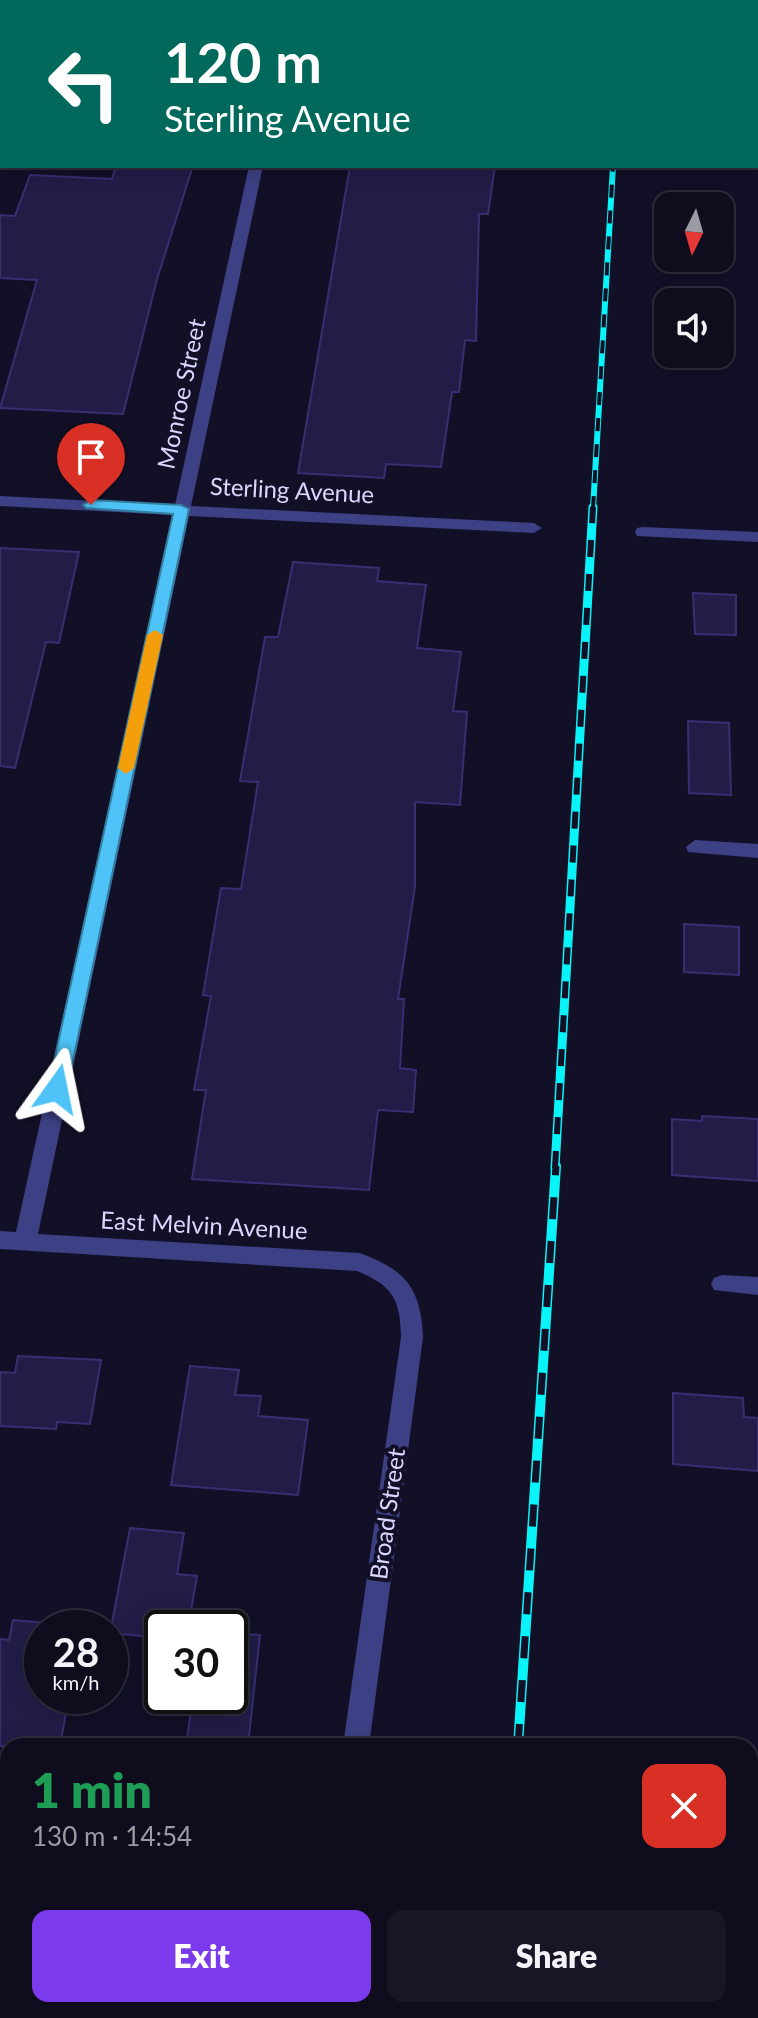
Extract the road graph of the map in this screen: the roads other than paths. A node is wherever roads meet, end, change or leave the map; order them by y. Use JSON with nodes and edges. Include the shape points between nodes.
{"nodes":[{"id":1,"x":256,"y":168,"type":"edge"},
{"id":2,"x":0,"y":501,"type":"edge"},
{"id":3,"x":181,"y":509,"type":"junction"},
{"id":4,"x":534,"y":528,"type":"dead end"},
{"id":5,"x":643,"y":532,"type":"dead end"},
{"id":6,"x":758,"y":537,"type":"edge"},
{"id":7,"x":695,"y":847,"type":"dead end"},
{"id":8,"x":758,"y":851,"type":"edge"},
{"id":9,"x":0,"y":1240,"type":"edge"},
{"id":10,"x":25,"y":1242,"type":"junction"},
{"id":11,"x":399,"y":1284,"type":"joint"},
{"id":12,"x":722,"y":1284,"type":"dead end"},
{"id":13,"x":758,"y":1286,"type":"edge"},
{"id":14,"x":357,"y":1738,"type":"edge"}],
"edges":[{"from":1,"to":3,"type":"street","name":"Monroe Street"},
{"from":2,"to":3,"type":"street","name":"Sterling Avenue"},
{"from":3,"to":4,"type":"street","name":"Sterling Avenue"},
{"from":3,"to":10,"type":"street","name":"Monroe Street"},
{"from":5,"to":6,"type":"street"},
{"from":7,"to":8,"type":"street"},
{"from":9,"to":10,"type":"street","name":"East Melvin Avenue"},
{"from":10,"to":11,"type":"street","name":"East Melvin Avenue","via":[[344,1260],[374,1267]]},
{"from":11,"to":14,"type":"street","name":"Broad Street","via":[[412,1311],[412,1337]]},
{"from":12,"to":13,"type":"street"}]}
